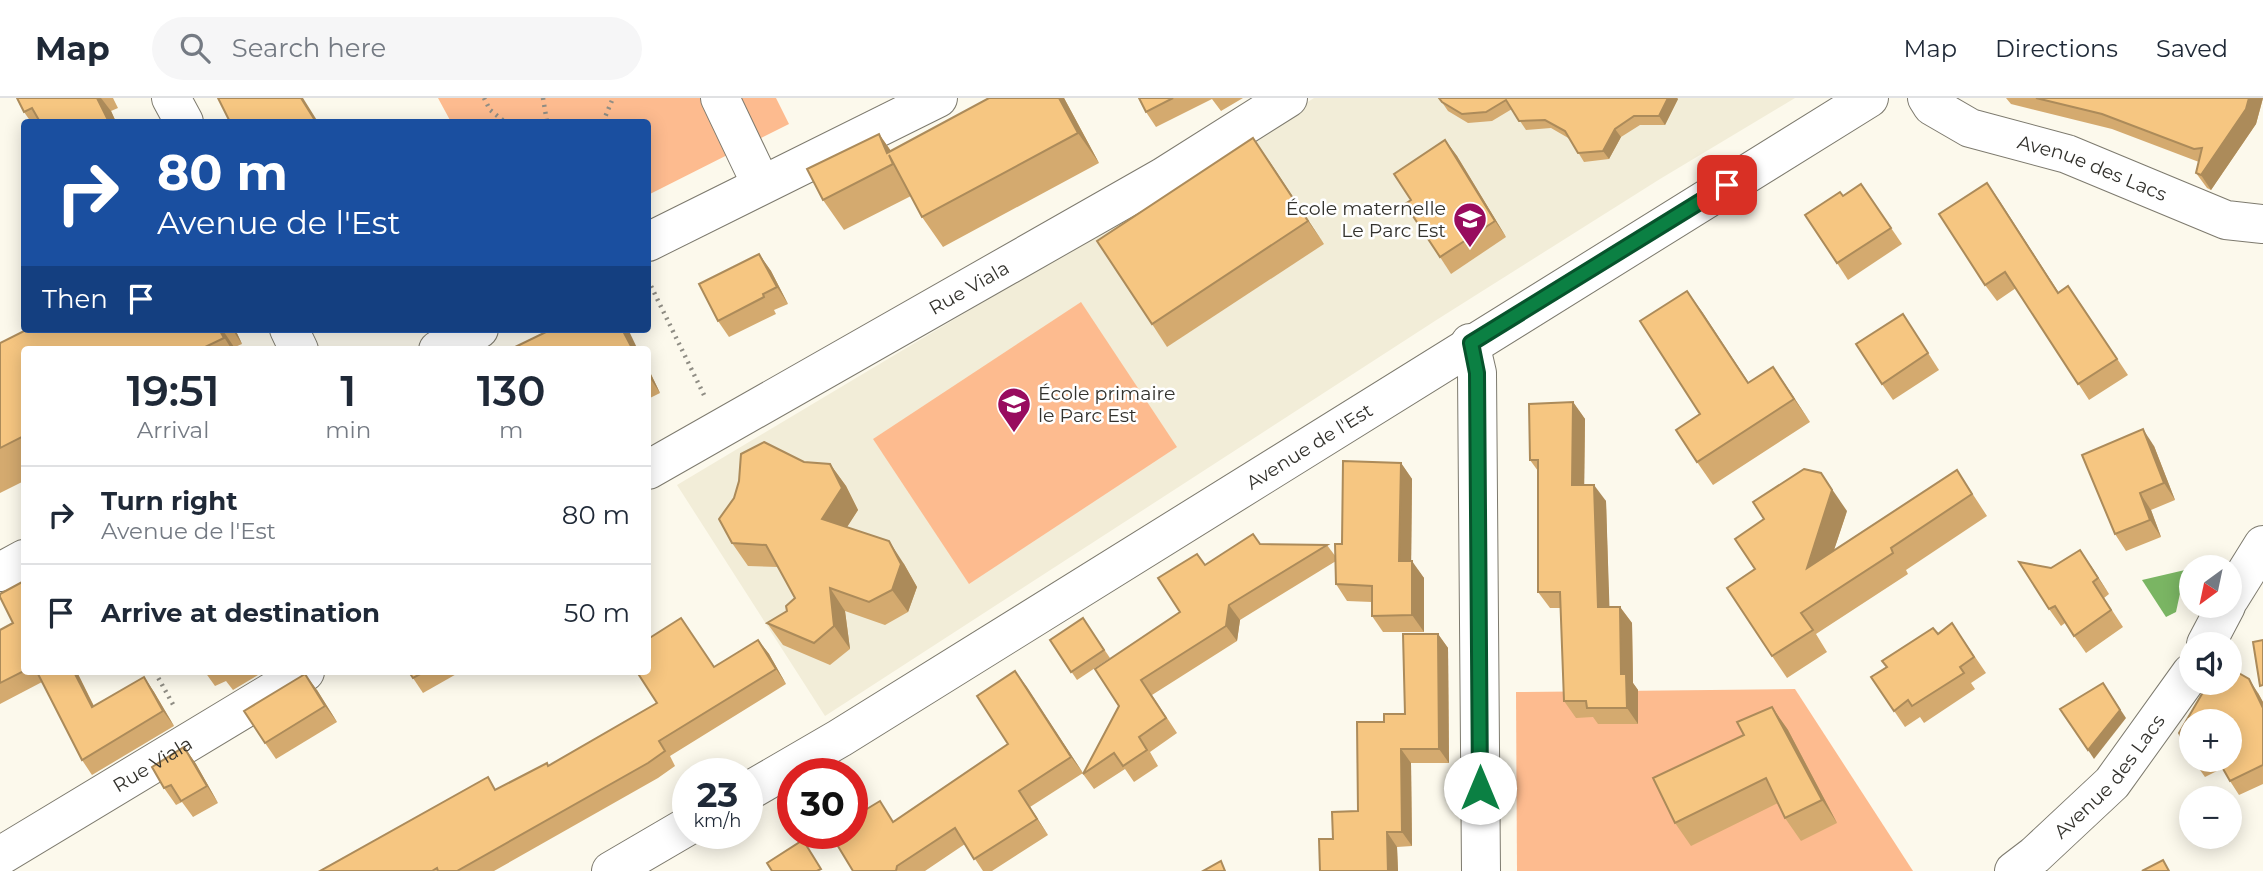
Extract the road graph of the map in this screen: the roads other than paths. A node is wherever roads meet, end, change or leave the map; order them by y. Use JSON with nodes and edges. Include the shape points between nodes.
{"nodes":[{"id":1,"x":171,"y":98,"type":"edge"},
{"id":2,"x":720,"y":98,"type":"edge"},
{"id":3,"x":938,"y":98,"type":"edge"},
{"id":4,"x":1287,"y":98,"type":"edge"},
{"id":5,"x":1869,"y":98,"type":"edge"},
{"id":6,"x":1927,"y":98,"type":"edge"},
{"id":7,"x":182,"y":119,"type":"edge"},
{"id":8,"x":761,"y":184,"type":"junction"},
{"id":9,"x":2263,"y":224,"type":"edge"},
{"id":10,"x":651,"y":241,"type":"edge"},
{"id":11,"x":471,"y":333,"type":"edge"},
{"id":12,"x":1471,"y":343,"type":"junction"},
{"id":13,"x":446,"y":346,"type":"edge"},
{"id":14,"x":651,"y":468,"type":"edge"},
{"id":15,"x":2263,"y":545,"type":"edge"},
{"id":16,"x":21,"y":561,"type":"edge"},
{"id":17,"x":0,"y":572,"type":"edge"},
{"id":18,"x":2242,"y":579,"type":"edge"},
{"id":19,"x":301,"y":675,"type":"edge"},
{"id":20,"x":2179,"y":690,"type":"edge"},
{"id":21,"x":763,"y":783,"type":"edge"},
{"id":22,"x":672,"y":835,"type":"edge"},
{"id":23,"x":0,"y":856,"type":"edge"},
{"id":24,"x":611,"y":871,"type":"edge"},
{"id":25,"x":1480,"y":871,"type":"edge"},
{"id":26,"x":2014,"y":871,"type":"edge"}],
"edges":[{"from":1,"to":7,"type":"street"},
{"from":2,"to":8,"type":"street"},
{"from":3,"to":8,"type":"street"},
{"from":4,"to":14,"type":"street","name":"Rue Viala","via":[[1163,177]]},
{"from":5,"to":12,"type":"street","name":"Avenue de l'Est"},
{"from":6,"to":9,"type":"street","name":"Avenue des Lacs","via":[[1932,106],[1970,128],[2067,154],[2226,219]]},
{"from":8,"to":10,"type":"street"},
{"from":11,"to":13,"type":"street"},
{"from":12,"to":21,"type":"street","name":"Avenue de l'Est"},
{"from":12,"to":25,"type":"street","via":[[1477,373]]},
{"from":15,"to":18,"type":"street"},
{"from":16,"to":17,"type":"street"},
{"from":19,"to":23,"type":"street","name":"Rue Viala"},
{"from":20,"to":26,"type":"street","name":"Avenue des Lacs","via":[[2112,783]]},
{"from":22,"to":24,"type":"street"}]}
